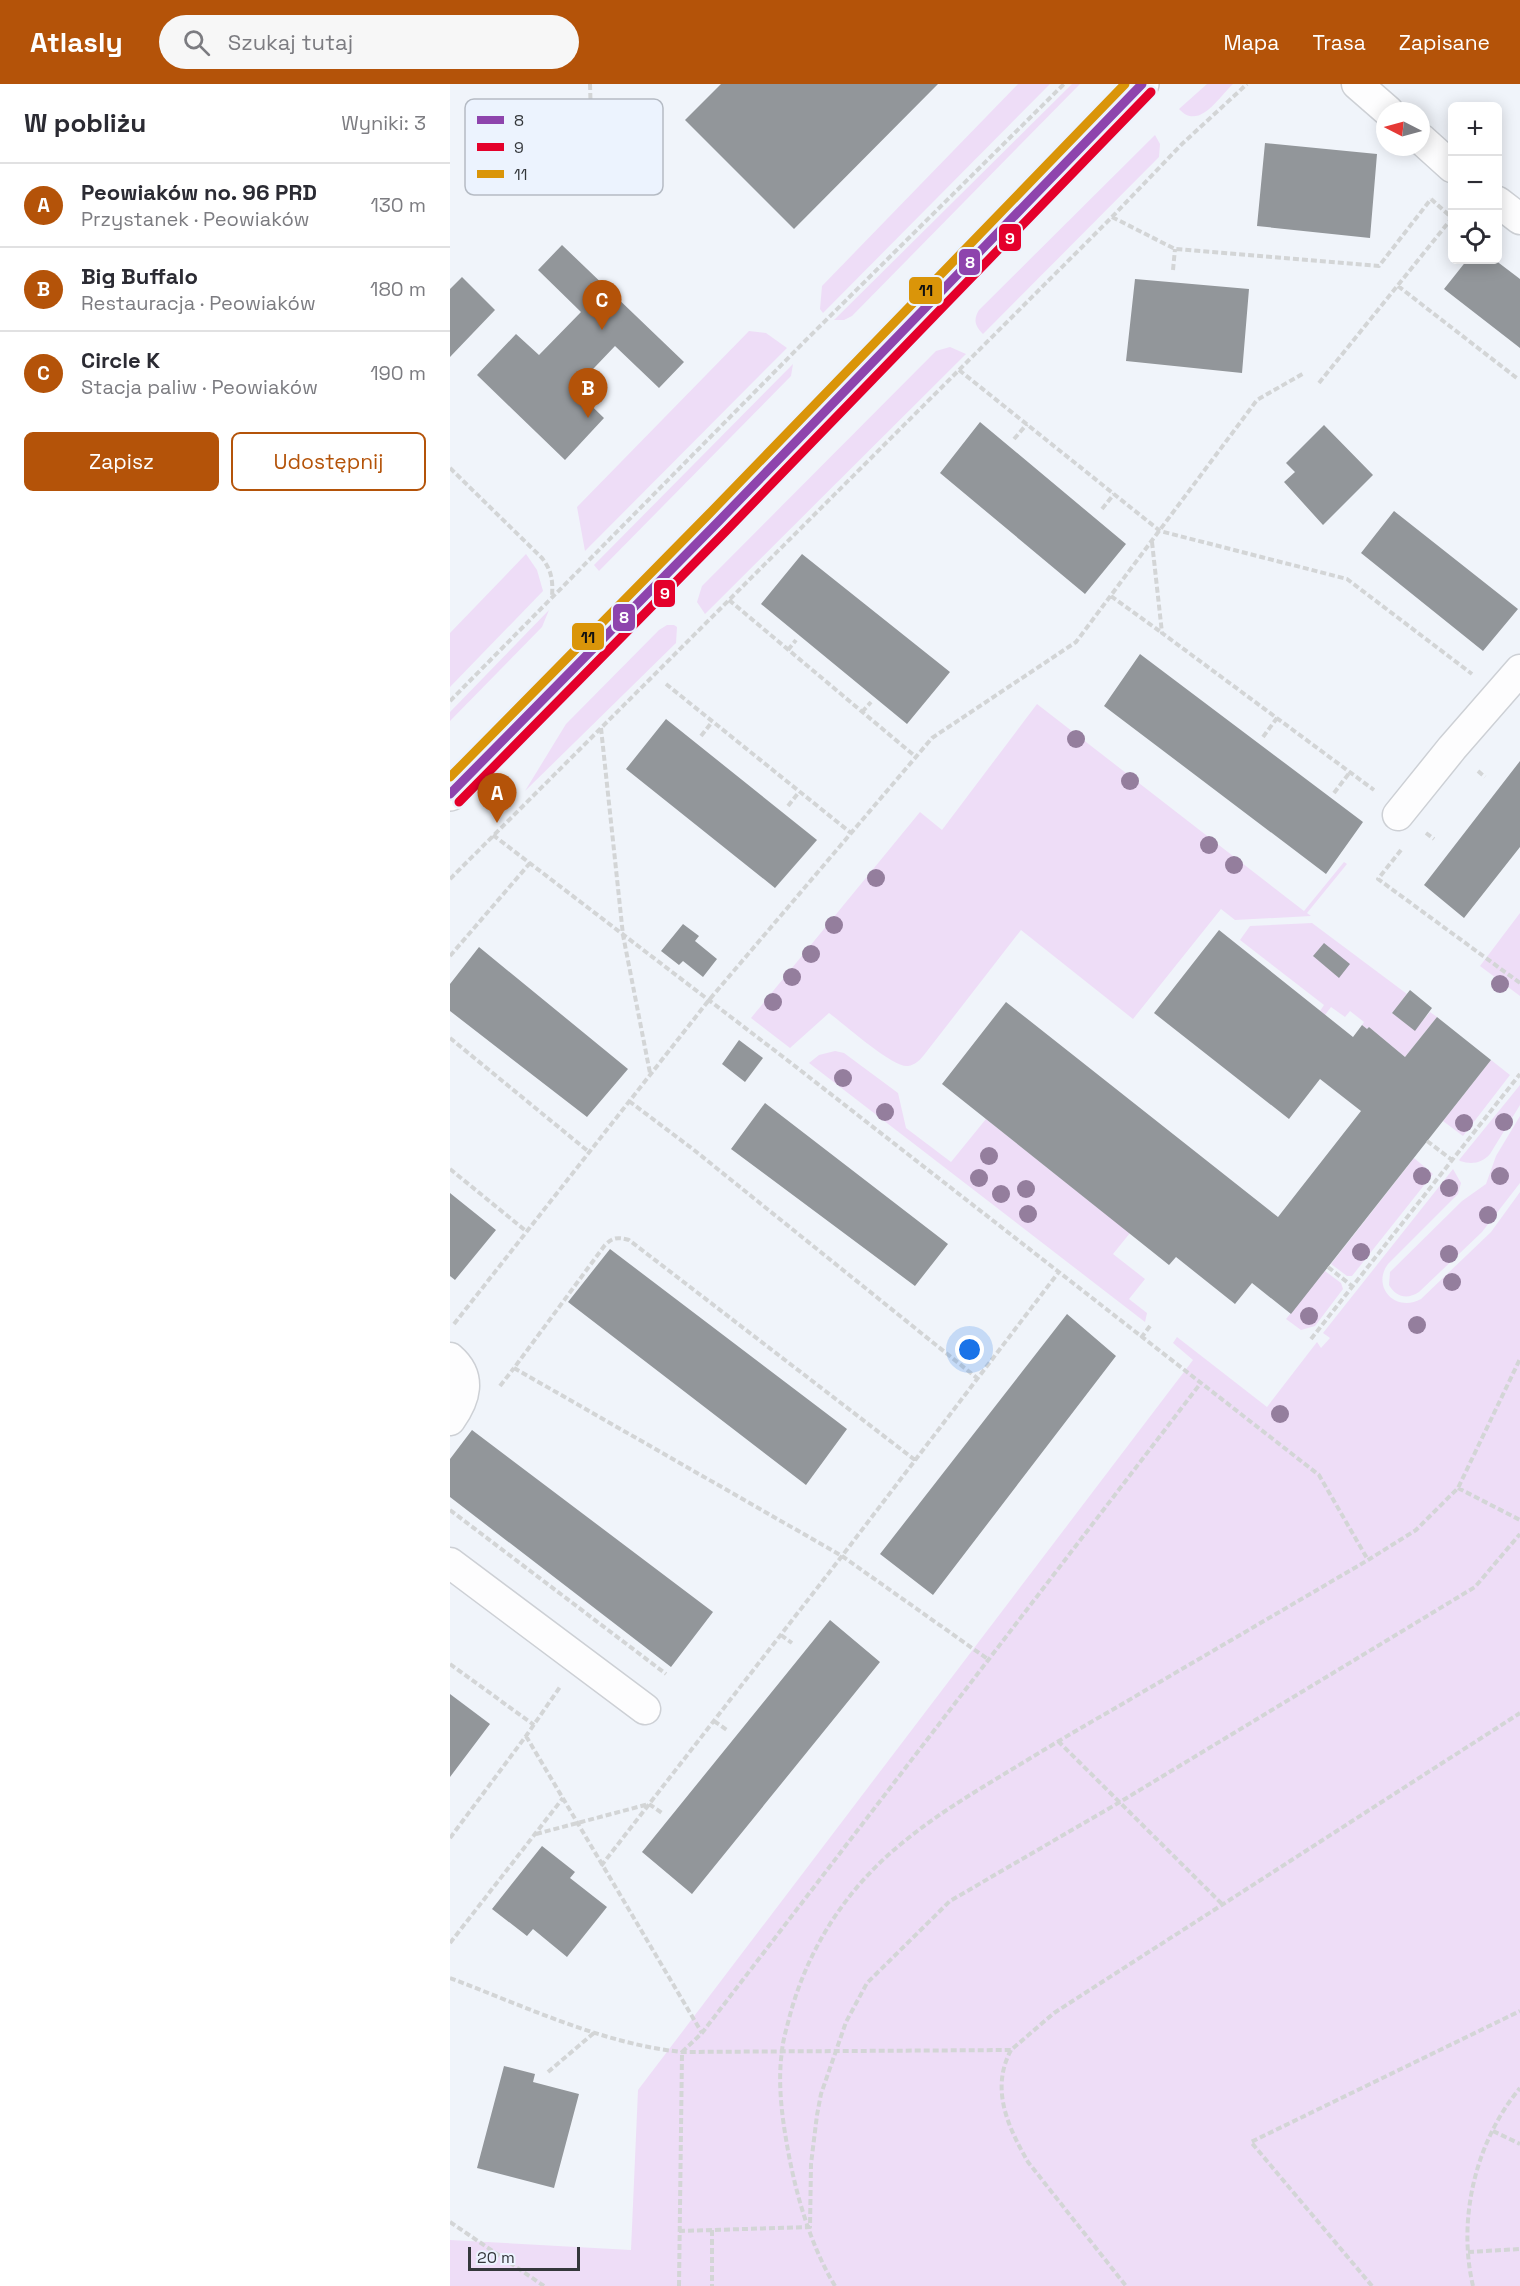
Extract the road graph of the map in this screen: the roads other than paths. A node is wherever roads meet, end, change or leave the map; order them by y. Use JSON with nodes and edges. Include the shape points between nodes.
{"nodes":[{"id":1,"x":1142,"y":84,"type":"edge"},
{"id":2,"x":1357,"y":84,"type":"edge"},
{"id":3,"x":1378,"y":102,"type":"edge"},
{"id":4,"x":1430,"y":148,"type":"edge"},
{"id":5,"x":1448,"y":164,"type":"edge"},
{"id":6,"x":1502,"y":206,"type":"edge"},
{"id":7,"x":1520,"y":219,"type":"edge"},
{"id":8,"x":1520,"y":670,"type":"edge"},
{"id":9,"x":450,"y":795,"type":"edge"},
{"id":10,"x":1398,"y":815,"type":"dead end"},
{"id":11,"x":450,"y":1358,"type":"edge"},
{"id":12,"x":450,"y":1420,"type":"edge"},
{"id":13,"x":450,"y":1563,"type":"edge"},
{"id":14,"x":645,"y":1709,"type":"dead end"}],
"edges":[{"from":1,"to":9,"type":"main road"},
{"from":2,"to":3,"type":"street"},
{"from":4,"to":5,"type":"street"},
{"from":6,"to":7,"type":"street"},
{"from":8,"to":10,"type":"street"},
{"from":11,"to":12,"type":"street","via":[[465,1380],[460,1407]]},
{"from":13,"to":14,"type":"street"}]}
